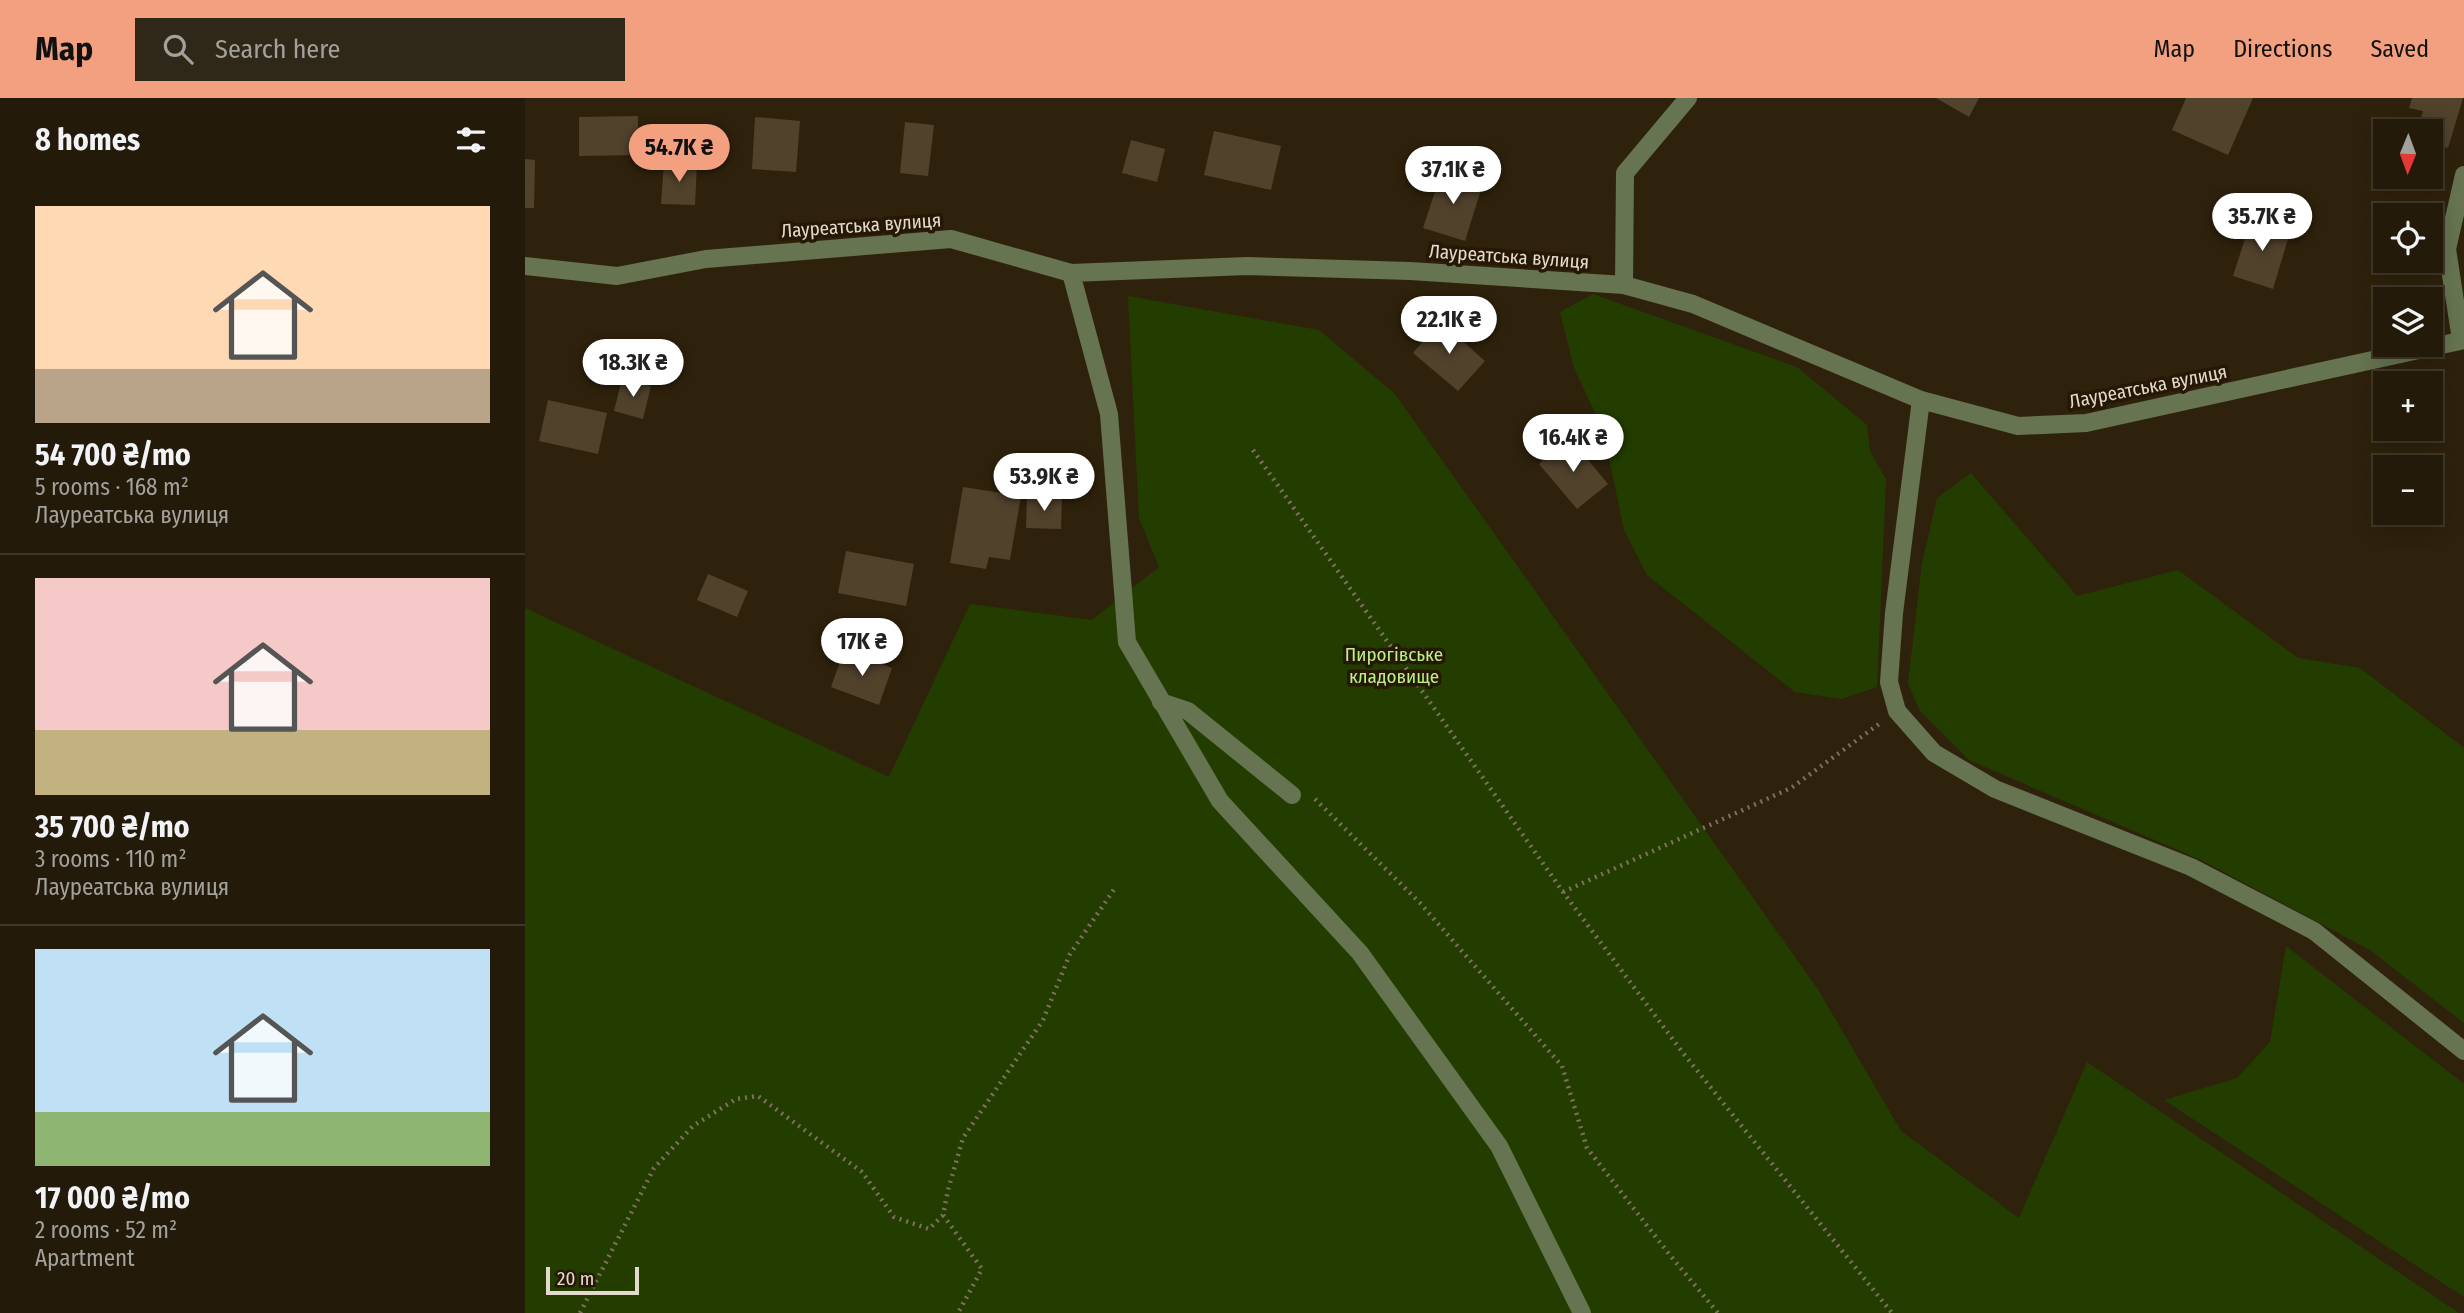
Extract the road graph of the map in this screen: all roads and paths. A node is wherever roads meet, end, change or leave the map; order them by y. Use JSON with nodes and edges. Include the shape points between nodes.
{"nodes":[{"id":1,"x":1688,"y":98,"type":"edge"},
{"id":2,"x":2464,"y":175,"type":"edge"},
{"id":3,"x":525,"y":266,"type":"edge"},
{"id":4,"x":1071,"y":273,"type":"junction"},
{"id":5,"x":1624,"y":285,"type":"junction"},
{"id":6,"x":2462,"y":340,"type":"edge"},
{"id":7,"x":1921,"y":400,"type":"junction"},
{"id":8,"x":1254,"y":450,"type":"dead end"},
{"id":9,"x":1161,"y":702,"type":"junction"},
{"id":10,"x":1897,"y":711,"type":"junction"},
{"id":11,"x":1292,"y":795,"type":"joint"},
{"id":12,"x":1115,"y":888,"type":"dead end"},
{"id":13,"x":1563,"y":892,"type":"junction"},
{"id":14,"x":2464,"y":1051,"type":"edge"},
{"id":15,"x":943,"y":1215,"type":"junction"},
{"id":16,"x":580,"y":1313,"type":"edge"},
{"id":17,"x":958,"y":1313,"type":"edge"},
{"id":18,"x":1582,"y":1313,"type":"edge"},
{"id":19,"x":1718,"y":1313,"type":"edge"},
{"id":20,"x":1892,"y":1313,"type":"edge"}],
"edges":[{"from":1,"to":5,"type":"street","via":[[1625,173]]},
{"from":2,"to":6,"type":"street","via":[[2447,249]]},
{"from":3,"to":4,"type":"street","name":"Лауреатська вулиця","via":[[617,276],[706,259],[951,239]]},
{"from":4,"to":5,"type":"street","name":"Лауреатська вулиця","via":[[1247,266]]},
{"from":4,"to":9,"type":"street","via":[[1109,414],[1127,642]]},
{"from":5,"to":7,"type":"street","name":"Лауреатська вулиця","via":[[1693,304]]},
{"from":6,"to":7,"type":"street","name":"Лауреатська вулиця","via":[[2086,423],[2018,426]]},
{"from":7,"to":10,"type":"street","via":[[1894,614],[1889,682]]},
{"from":8,"to":13,"type":"path"},
{"from":9,"to":11,"type":"street","via":[[1188,711]]},
{"from":9,"to":18,"type":"street","via":[[1220,801],[1360,953],[1499,1146]]},
{"from":10,"to":13,"type":"path","via":[[1791,788]]},
{"from":10,"to":14,"type":"street","via":[[1934,753],[1994,789],[2191,867],[2314,931]]},
{"from":11,"to":19,"type":"path","via":[[1313,797],[1420,903],[1562,1066],[1587,1148]]},
{"from":12,"to":15,"type":"path","via":[[1070,954],[1043,1020],[963,1138]]},
{"from":13,"to":20,"type":"path","via":[[1683,1054]]},
{"from":15,"to":16,"type":"path","via":[[929,1229],[894,1217],[862,1172],[811,1133],[758,1096],[736,1099],[693,1126],[654,1168]]},
{"from":15,"to":17,"type":"path","via":[[982,1269]]}]}
